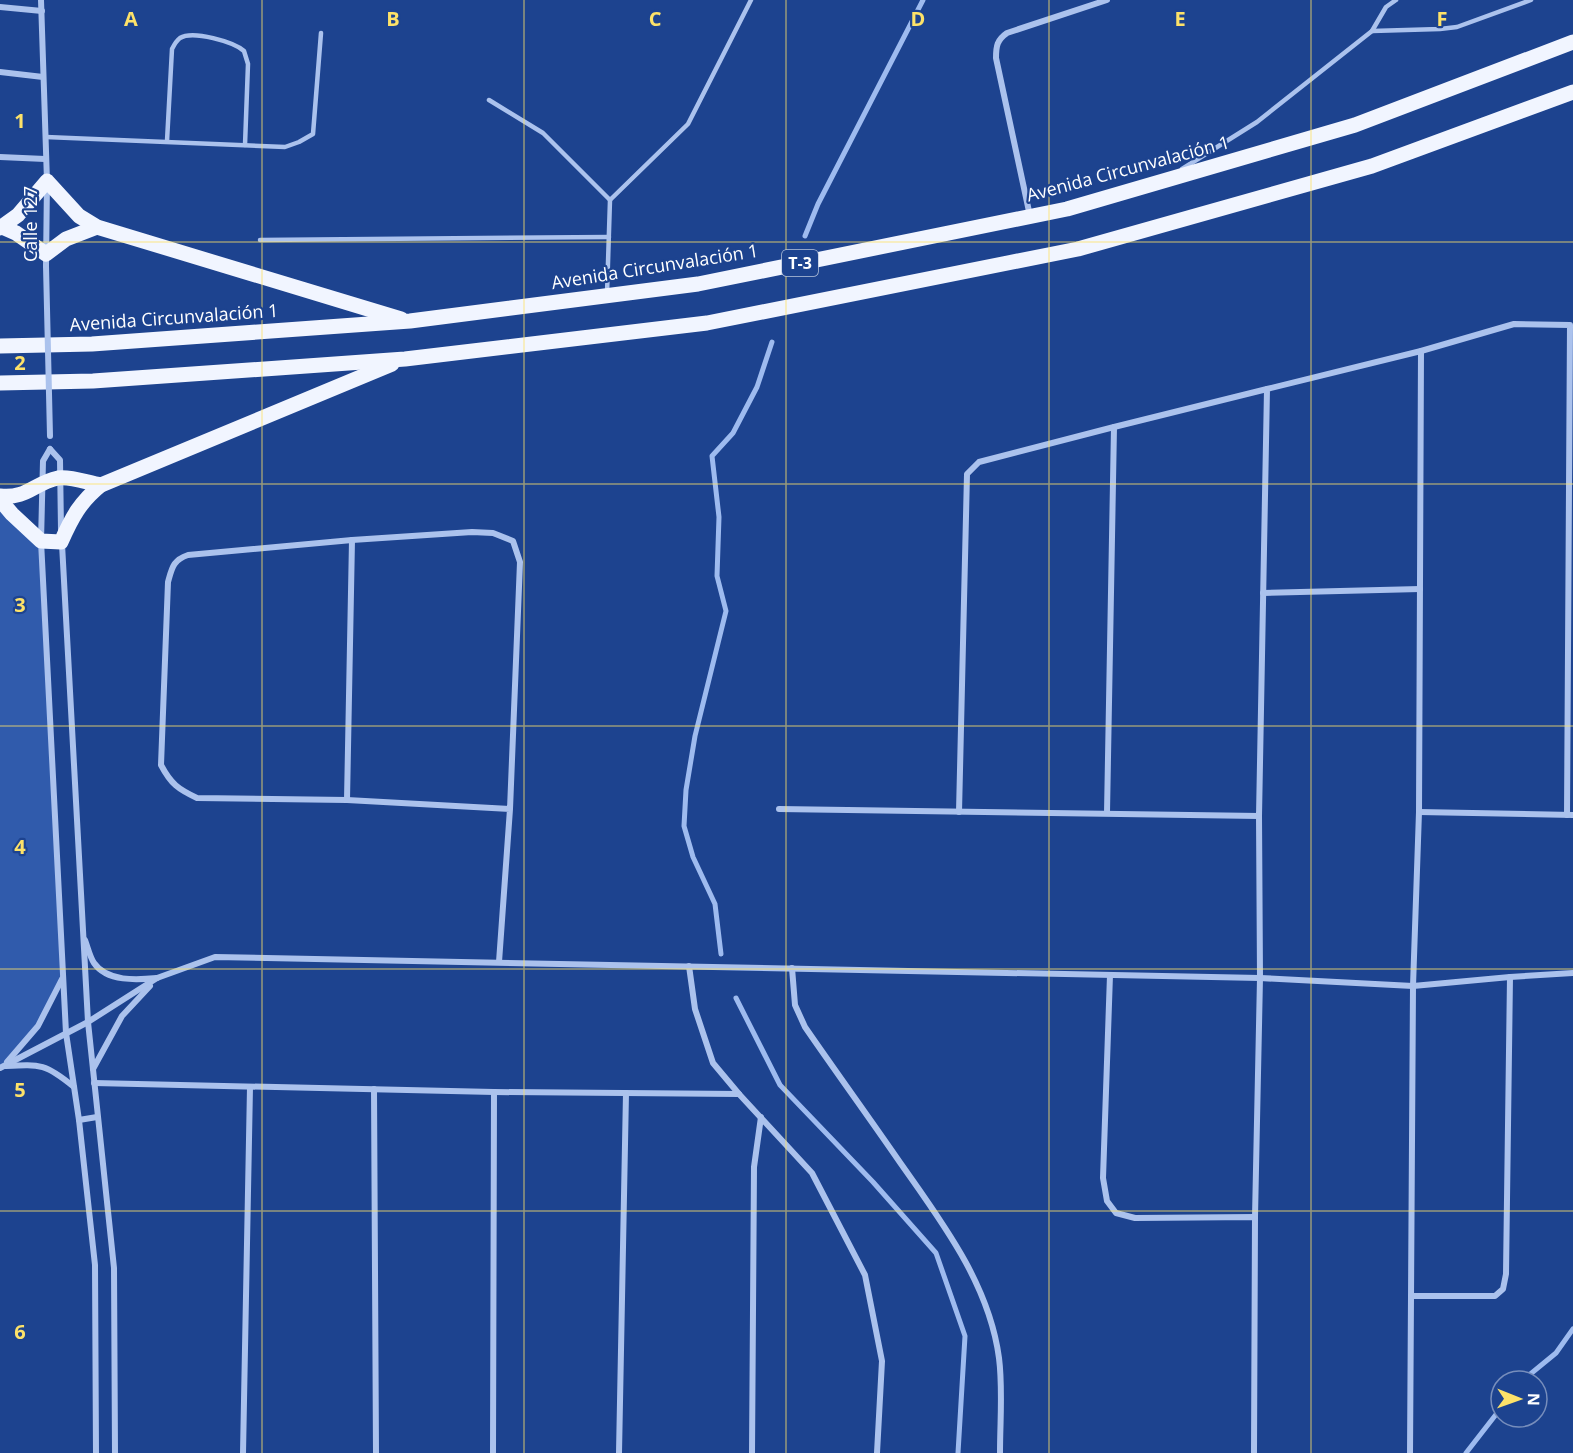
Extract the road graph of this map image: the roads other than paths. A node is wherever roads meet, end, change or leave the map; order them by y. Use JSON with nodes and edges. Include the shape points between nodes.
{"nodes":[{"id":1,"x":41,"y":0,"type":"edge"},
{"id":2,"x":751,"y":0,"type":"edge"},
{"id":3,"x":1107,"y":0,"type":"edge"},
{"id":4,"x":1396,"y":0,"type":"edge"},
{"id":5,"x":1531,"y":0,"type":"edge"},
{"id":6,"x":0,"y":7,"type":"edge"},
{"id":7,"x":42,"y":11,"type":"junction"},
{"id":8,"x":1372,"y":31,"type":"junction"},
{"id":9,"x":321,"y":33,"type":"dead end"},
{"id":10,"x":1573,"y":42,"type":"edge"},
{"id":11,"x":0,"y":72,"type":"edge"},
{"id":12,"x":43,"y":77,"type":"junction"},
{"id":13,"x":1573,"y":92,"type":"edge"},
{"id":14,"x":489,"y":100,"type":"dead end"},
{"id":15,"x":46,"y":137,"type":"junction"},
{"id":16,"x":168,"y":141,"type":"junction"},
{"id":17,"x":245,"y":145,"type":"junction"},
{"id":18,"x":0,"y":157,"type":"edge"},
{"id":19,"x":45,"y":159,"type":"junction"},
{"id":20,"x":47,"y":181,"type":"junction"},
{"id":21,"x":1163,"y":181,"type":"junction"},
{"id":22,"x":610,"y":200,"type":"junction"},
{"id":23,"x":1030,"y":216,"type":"junction"},
{"id":24,"x":1,"y":227,"type":"edge"},
{"id":25,"x":97,"y":227,"type":"junction"},
{"id":26,"x":609,"y":237,"type":"junction"},
{"id":27,"x":260,"y":240,"type":"dead end"},
{"id":28,"x":46,"y":260,"type":"junction"},
{"id":29,"x":607,"y":296,"type":"junction"},
{"id":30,"x":410,"y":321,"type":"junction"},
{"id":31,"x":1572,"y":326,"type":"edge"},
{"id":32,"x":0,"y":346,"type":"edge"},
{"id":33,"x":1422,"y":351,"type":"junction"},
{"id":34,"x":405,"y":359,"type":"junction"},
{"id":35,"x":0,"y":383,"type":"edge"},
{"id":36,"x":1267,"y":389,"type":"junction"},
{"id":37,"x":1114,"y":427,"type":"junction"},
{"id":38,"x":50,"y":449,"type":"junction"},
{"id":39,"x":61,"y":478,"type":"junction"},
{"id":40,"x":43,"y":483,"type":"junction"},
{"id":41,"x":101,"y":485,"type":"junction"},
{"id":42,"x":0,"y":498,"type":"edge"},
{"id":43,"x":352,"y":540,"type":"junction"},
{"id":44,"x":41,"y":541,"type":"junction"},
{"id":45,"x":62,"y":542,"type":"junction"},
{"id":46,"x":1420,"y":589,"type":"junction"},
{"id":47,"x":1263,"y":593,"type":"junction"},
{"id":48,"x":347,"y":800,"type":"junction"},
{"id":49,"x":779,"y":808,"type":"dead end"},
{"id":50,"x":510,"y":809,"type":"junction"},
{"id":51,"x":959,"y":812,"type":"junction"},
{"id":52,"x":1419,"y":812,"type":"junction"},
{"id":53,"x":1107,"y":813,"type":"junction"},
{"id":54,"x":1570,"y":815,"type":"edge"},
{"id":55,"x":1259,"y":816,"type":"junction"},
{"id":56,"x":82,"y":933,"type":"junction"},
{"id":57,"x":499,"y":962,"type":"junction"},
{"id":58,"x":689,"y":966,"type":"junction"},
{"id":59,"x":792,"y":968,"type":"junction"},
{"id":60,"x":1573,"y":974,"type":"edge"},
{"id":61,"x":1110,"y":975,"type":"junction"},
{"id":62,"x":63,"y":976,"type":"junction"},
{"id":63,"x":1510,"y":976,"type":"junction"},
{"id":64,"x":158,"y":978,"type":"junction"},
{"id":65,"x":1260,"y":978,"type":"junction"},
{"id":66,"x":1413,"y":986,"type":"junction"},
{"id":67,"x":88,"y":1022,"type":"junction"},
{"id":68,"x":66,"y":1033,"type":"junction"},
{"id":69,"x":1,"y":1067,"type":"edge"},
{"id":70,"x":93,"y":1069,"type":"junction"},
{"id":71,"x":94,"y":1083,"type":"junction"},
{"id":72,"x":74,"y":1087,"type":"junction"},
{"id":73,"x":250,"y":1087,"type":"junction"},
{"id":74,"x":374,"y":1089,"type":"junction"},
{"id":75,"x":494,"y":1092,"type":"junction"},
{"id":76,"x":626,"y":1093,"type":"junction"},
{"id":77,"x":739,"y":1094,"type":"junction"},
{"id":78,"x":97,"y":1117,"type":"junction"},
{"id":79,"x":761,"y":1117,"type":"junction"},
{"id":80,"x":79,"y":1120,"type":"junction"},
{"id":81,"x":1255,"y":1216,"type":"junction"},
{"id":82,"x":1411,"y":1296,"type":"junction"},
{"id":83,"x":96,"y":1453,"type":"edge"},
{"id":84,"x":116,"y":1453,"type":"edge"},
{"id":85,"x":243,"y":1453,"type":"edge"},
{"id":86,"x":376,"y":1453,"type":"edge"},
{"id":87,"x":493,"y":1453,"type":"edge"},
{"id":88,"x":619,"y":1453,"type":"edge"},
{"id":89,"x":752,"y":1453,"type":"edge"},
{"id":90,"x":877,"y":1453,"type":"edge"},
{"id":91,"x":999,"y":1453,"type":"edge"},
{"id":92,"x":1254,"y":1453,"type":"edge"},
{"id":93,"x":1410,"y":1453,"type":"edge"}],
"edges":[{"from":1,"to":7,"type":"street","name":"Calle 127"},
{"from":2,"to":22,"type":"lane","via":[[688,124]]},
{"from":3,"to":23,"type":"street","via":[[1007,33],[996,46]]},
{"from":4,"to":8,"type":"lane","via":[[1386,8]]},
{"from":5,"to":8,"type":"lane","via":[[1457,27]]},
{"from":6,"to":7,"type":"street"},
{"from":7,"to":12,"type":"street","name":"Calle 127"},
{"from":8,"to":21,"type":"lane","via":[[1257,122]]},
{"from":9,"to":17,"type":"lane","via":[[313,134],[285,147]]},
{"from":10,"to":21,"type":"main road","name":"Avenida Circunvalación 1","number":"T-3","via":[[1355,125]]},
{"from":11,"to":12,"type":"street"},
{"from":12,"to":15,"type":"street","name":"Calle 127"},
{"from":13,"to":34,"type":"main road","number":"T-3","via":[[1372,166],[1078,249],[707,322]]},
{"from":14,"to":22,"type":"lane","via":[[543,133]]},
{"from":15,"to":16,"type":"lane"},
{"from":15,"to":19,"type":"street","name":"Calle 127"},
{"from":16,"to":17,"type":"lane"},
{"from":16,"to":17,"type":"lane","via":[[172,49],[186,36],[226,41],[244,51],[248,64]]},
{"from":18,"to":19,"type":"street"},
{"from":19,"to":20,"type":"street","name":"Calle 127"},
{"from":20,"to":24,"type":"main road","via":[[18,215]]},
{"from":20,"to":25,"type":"main road","via":[[79,216]]},
{"from":20,"to":28,"type":"street","name":"Calle 127"},
{"from":21,"to":23,"type":"main road","name":"Avenida Circunvalación 1","number":"T-3"},
{"from":22,"to":26,"type":"lane"},
{"from":23,"to":29,"type":"main road","name":"Avenida Circunvalación 1","number":"T-3","via":[[698,284]]},
{"from":24,"to":28,"type":"main road","via":[[16,233]]},
{"from":25,"to":28,"type":"main road","via":[[66,239]]},
{"from":25,"to":30,"type":"main road"},
{"from":26,"to":27,"type":"lane"},
{"from":26,"to":29,"type":"lane"},
{"from":28,"to":38,"type":"street","name":"Calle 127","bridge":true},
{"from":29,"to":30,"type":"main road","name":"Avenida Circunvalación 1","number":"T-3"},
{"from":30,"to":32,"type":"main road","name":"Avenida Circunvalación 1","number":"T-3","via":[[92,344]]},
{"from":31,"to":33,"type":"street","via":[[1514,324]]},
{"from":31,"to":54,"type":"street"},
{"from":33,"to":36,"type":"street"},
{"from":33,"to":46,"type":"street"},
{"from":34,"to":35,"type":"main road","number":"T-3","via":[[93,381]]},
{"from":34,"to":41,"type":"main road"},
{"from":36,"to":37,"type":"street"},
{"from":36,"to":47,"type":"street"},
{"from":37,"to":51,"type":"street","via":[[979,462],[967,474]]},
{"from":37,"to":53,"type":"street"},
{"from":38,"to":39,"type":"street","via":[[60,460]]},
{"from":38,"to":40,"type":"street","via":[[43,461]]},
{"from":39,"to":40,"type":"main road"},
{"from":39,"to":41,"type":"main road"},
{"from":39,"to":45,"type":"street"},
{"from":40,"to":42,"type":"main road","via":[[14,497]]},
{"from":40,"to":44,"type":"street"},
{"from":41,"to":45,"type":"main road","via":[[74,514]]},
{"from":42,"to":44,"type":"main road"},
{"from":43,"to":48,"type":"street"},
{"from":43,"to":48,"type":"street","via":[[178,558],[168,582],[161,765],[177,789],[197,798]]},
{"from":43,"to":50,"type":"street","via":[[472,532],[493,533],[513,541],[520,562]]},
{"from":44,"to":45,"type":"main road"},
{"from":44,"to":62,"type":"street"},
{"from":45,"to":56,"type":"street"},
{"from":46,"to":47,"type":"street"},
{"from":46,"to":52,"type":"street"},
{"from":47,"to":55,"type":"street"},
{"from":48,"to":50,"type":"street"},
{"from":49,"to":51,"type":"street"},
{"from":50,"to":57,"type":"street"},
{"from":51,"to":53,"type":"street"},
{"from":52,"to":54,"type":"street"},
{"from":52,"to":66,"type":"street"},
{"from":53,"to":55,"type":"street"},
{"from":55,"to":65,"type":"street"},
{"from":56,"to":64,"type":"street","via":[[99,969],[124,978]]},
{"from":56,"to":67,"type":"street"},
{"from":57,"to":58,"type":"street"},
{"from":57,"to":64,"type":"street","via":[[215,957]]},
{"from":58,"to":59,"type":"street"},
{"from":58,"to":77,"type":"street","via":[[695,1009],[712,1063]]},
{"from":59,"to":61,"type":"street"},
{"from":59,"to":91,"type":"street","via":[[795,1005],[805,1027],[953,1239],[978,1287],[999,1357]]},
{"from":60,"to":63,"type":"street"},
{"from":61,"to":65,"type":"street"},
{"from":61,"to":81,"type":"street","via":[[1103,1178],[1107,1201],[1116,1213],[1135,1218]]},
{"from":62,"to":68,"type":"street"},
{"from":62,"to":69,"type":"street","via":[[38,1026]]},
{"from":63,"to":66,"type":"street"},
{"from":63,"to":82,"type":"street","via":[[1503,1289],[1495,1296]]},
{"from":64,"to":67,"type":"street"},
{"from":64,"to":70,"type":"street","via":[[122,1016]]},
{"from":65,"to":66,"type":"street"},
{"from":65,"to":81,"type":"street"},
{"from":66,"to":82,"type":"street"},
{"from":67,"to":68,"type":"street"},
{"from":67,"to":70,"type":"street"},
{"from":68,"to":69,"type":"street"},
{"from":68,"to":72,"type":"street"},
{"from":69,"to":72,"type":"street","via":[[44,1065]]},
{"from":70,"to":71,"type":"street"},
{"from":71,"to":73,"type":"street"},
{"from":71,"to":78,"type":"street"},
{"from":72,"to":80,"type":"street"},
{"from":73,"to":74,"type":"street"},
{"from":73,"to":85,"type":"street"},
{"from":74,"to":75,"type":"street"},
{"from":74,"to":86,"type":"street"},
{"from":75,"to":76,"type":"street"},
{"from":75,"to":87,"type":"street"},
{"from":76,"to":77,"type":"street"},
{"from":76,"to":88,"type":"street"},
{"from":77,"to":79,"type":"street"},
{"from":78,"to":80,"type":"street"},
{"from":78,"to":84,"type":"street","via":[[114,1268]]},
{"from":79,"to":89,"type":"street","via":[[754,1167]]},
{"from":79,"to":90,"type":"street","via":[[812,1173],[865,1275],[882,1361]]},
{"from":80,"to":83,"type":"street","via":[[95,1265]]},
{"from":81,"to":92,"type":"street"},
{"from":82,"to":93,"type":"street"}]}
